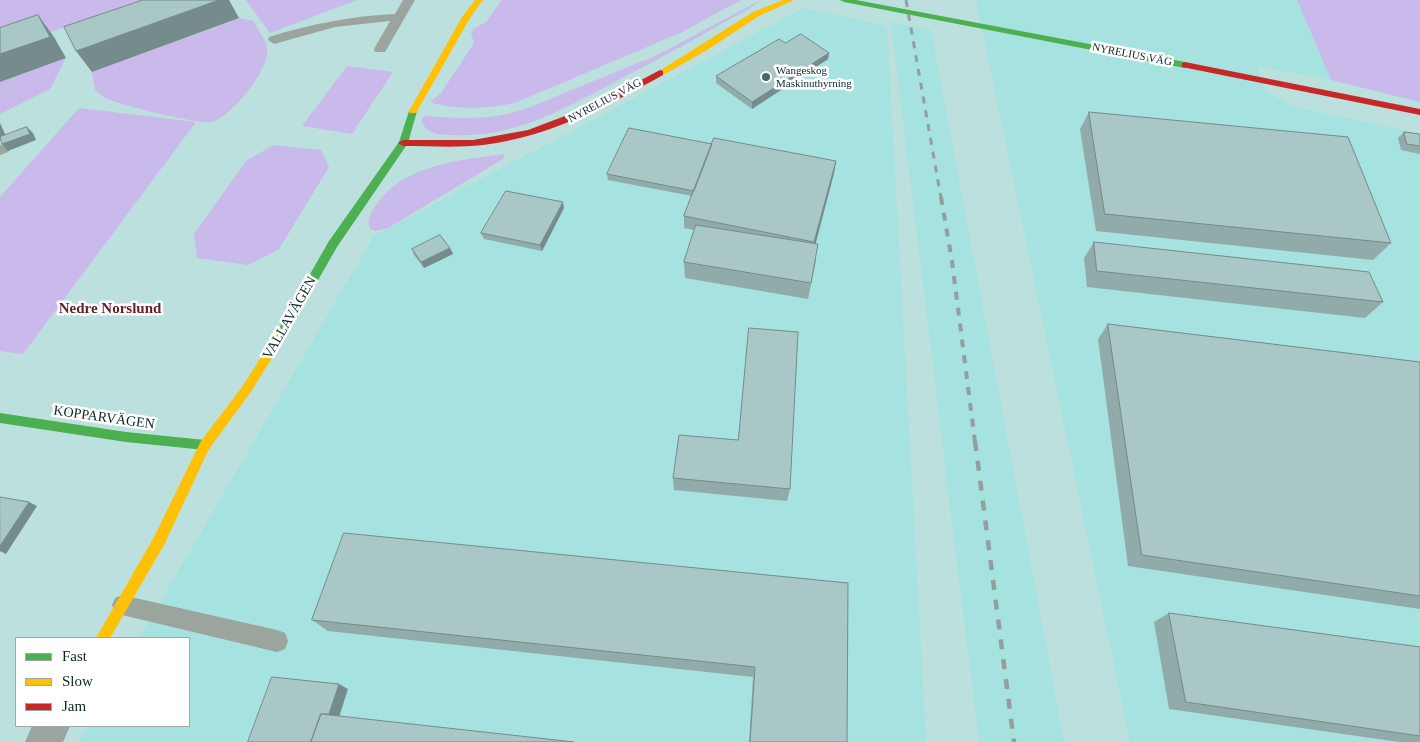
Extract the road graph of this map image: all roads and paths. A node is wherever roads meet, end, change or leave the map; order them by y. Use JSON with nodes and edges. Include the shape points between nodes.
{"nodes":[{"id":1,"x":409,"y":0,"type":"edge"},
{"id":2,"x":479,"y":0,"type":"edge"},
{"id":3,"x":790,"y":0,"type":"edge"},
{"id":4,"x":844,"y":0,"type":"edge"},
{"id":5,"x":399,"y":17,"type":"junction"},
{"id":6,"x":274,"y":40,"type":"dead end"},
{"id":7,"x":380,"y":49,"type":"dead end"},
{"id":8,"x":1420,"y":112,"type":"edge"},
{"id":9,"x":403,"y":143,"type":"junction"},
{"id":10,"x":0,"y":418,"type":"edge"},
{"id":11,"x":205,"y":445,"type":"junction"},
{"id":12,"x":122,"y":605,"type":"junction"},
{"id":13,"x":104,"y":637,"type":"edge"},
{"id":14,"x":277,"y":641,"type":"dead end"},
{"id":15,"x":51,"y":727,"type":"edge"},
{"id":16,"x":43,"y":742,"type":"edge"}],
"edges":[{"from":1,"to":5,"type":"lane"},
{"from":2,"to":9,"type":"street","name":"VALLAVÄGEN","via":[[415,104]]},
{"from":3,"to":9,"type":"street","name":"NYRELIUS VÄG","via":[[554,127],[492,142]]},
{"from":4,"to":8,"type":"street","name":"NYRELIUS VÄG","via":[[1002,28]]},
{"from":5,"to":6,"type":"lane","via":[[340,21]]},
{"from":5,"to":7,"type":"lane"},
{"from":9,"to":11,"type":"street","name":"VALLAVÄGEN","via":[[333,244],[271,352]]},
{"from":10,"to":11,"type":"street","name":"KOPPARVÄGEN"},
{"from":11,"to":12,"type":"street","name":"VALLAVÄGEN","via":[[177,508]]},
{"from":12,"to":13,"type":"street","name":"VALLAVÄGEN"},
{"from":12,"to":14,"type":"lane"},
{"from":15,"to":16,"type":"street"}]}
